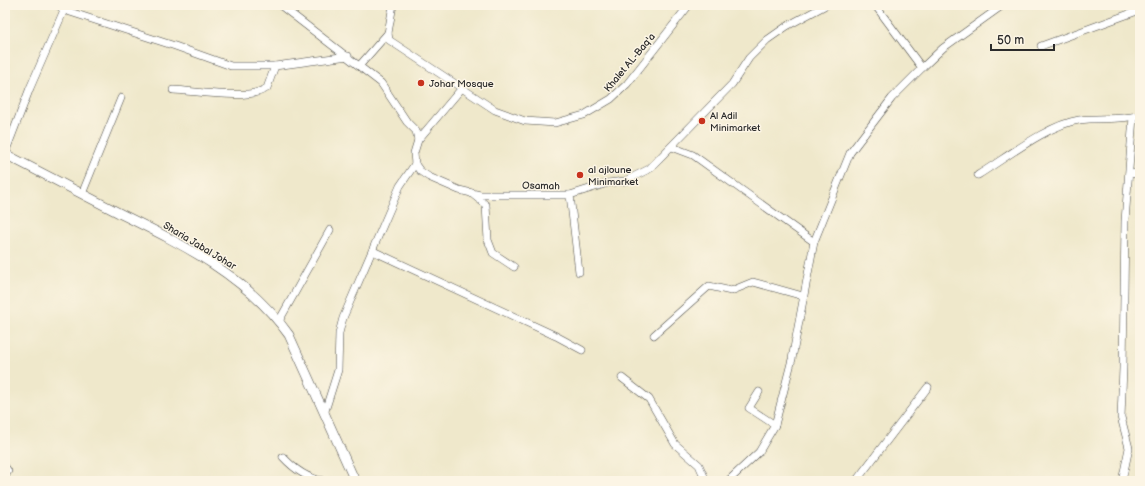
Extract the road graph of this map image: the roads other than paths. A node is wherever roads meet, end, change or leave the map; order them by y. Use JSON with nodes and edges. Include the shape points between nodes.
{"nodes":[{"id":1,"x":58,"y":5,"type":"edge"},
{"id":2,"x":280,"y":5,"type":"edge"},
{"id":3,"x":393,"y":5,"type":"edge"},
{"id":4,"x":688,"y":5,"type":"edge"},
{"id":5,"x":826,"y":5,"type":"edge"},
{"id":6,"x":875,"y":5,"type":"edge"},
{"id":7,"x":1004,"y":5,"type":"edge"},
{"id":8,"x":64,"y":10,"type":"junction"},
{"id":9,"x":1140,"y":10,"type":"edge"},
{"id":10,"x":388,"y":32,"type":"junction"},
{"id":11,"x":1042,"y":46,"type":"dead end"},
{"id":12,"x":348,"y":56,"type":"junction"},
{"id":13,"x":360,"y":65,"type":"junction"},
{"id":14,"x":275,"y":66,"type":"junction"},
{"id":15,"x":922,"y":68,"type":"junction"},
{"id":16,"x":462,"y":88,"type":"junction"},
{"id":17,"x":173,"y":90,"type":"dead end"},
{"id":18,"x":121,"y":98,"type":"dead end"},
{"id":19,"x":1136,"y":116,"type":"edge"},
{"id":20,"x":418,"y":140,"type":"junction"},
{"id":21,"x":672,"y":147,"type":"junction"},
{"id":22,"x":5,"y":154,"type":"edge"},
{"id":23,"x":415,"y":164,"type":"junction"},
{"id":24,"x":1140,"y":173,"type":"edge"},
{"id":25,"x":1129,"y":174,"type":"junction"},
{"id":26,"x":978,"y":175,"type":"dead end"},
{"id":27,"x":470,"y":193,"type":"junction"},
{"id":28,"x":82,"y":194,"type":"junction"},
{"id":29,"x":570,"y":195,"type":"junction"},
{"id":30,"x":330,"y":230,"type":"dead end"},
{"id":31,"x":814,"y":242,"type":"junction"},
{"id":32,"x":373,"y":251,"type":"junction"},
{"id":33,"x":514,"y":267,"type":"dead end"},
{"id":34,"x":579,"y":272,"type":"dead end"},
{"id":35,"x":803,"y":296,"type":"junction"},
{"id":36,"x":279,"y":321,"type":"junction"},
{"id":37,"x":654,"y":334,"type":"dead end"},
{"id":38,"x":582,"y":350,"type":"dead end"},
{"id":39,"x":622,"y":378,"type":"dead end"},
{"id":40,"x":928,"y":387,"type":"dead end"},
{"id":41,"x":759,"y":392,"type":"dead end"},
{"id":42,"x":325,"y":411,"type":"junction"},
{"id":43,"x":775,"y":425,"type":"junction"},
{"id":44,"x":283,"y":457,"type":"dead end"},
{"id":45,"x":5,"y":467,"type":"edge"},
{"id":46,"x":5,"y":477,"type":"edge"},
{"id":47,"x":323,"y":481,"type":"edge"},
{"id":48,"x":355,"y":481,"type":"edge"},
{"id":49,"x":706,"y":481,"type":"edge"},
{"id":50,"x":728,"y":481,"type":"edge"},
{"id":51,"x":856,"y":481,"type":"edge"},
{"id":52,"x":1122,"y":481,"type":"edge"}],
"edges":[{"from":1,"to":8,"type":"street"},
{"from":2,"to":12,"type":"street"},
{"from":3,"to":10,"type":"street"},
{"from":4,"to":16,"type":"street","name":"Khalet AL-Baq'a","via":[[619,92],[603,106],[584,115],[554,123],[525,121],[495,110]]},
{"from":5,"to":21,"type":"street","name":"Osamah","via":[[787,26],[762,45],[749,58],[732,84]]},
{"from":6,"to":15,"type":"street"},
{"from":7,"to":15,"type":"street","via":[[943,48]]},
{"from":8,"to":14,"type":"street","via":[[231,66]]},
{"from":8,"to":22,"type":"street"},
{"from":9,"to":11,"type":"street"},
{"from":10,"to":13,"type":"street"},
{"from":10,"to":16,"type":"street","name":"Khalet AL-Baq'a","via":[[389,40]]},
{"from":12,"to":13,"type":"street"},
{"from":12,"to":14,"type":"street"},
{"from":13,"to":20,"type":"street","via":[[381,83],[416,131]]},
{"from":14,"to":17,"type":"street","via":[[267,88],[257,93],[244,95]]},
{"from":15,"to":31,"type":"street","via":[[892,98],[850,154]]},
{"from":16,"to":20,"type":"street"},
{"from":18,"to":28,"type":"street"},
{"from":19,"to":25,"type":"street"},
{"from":19,"to":26,"type":"street","via":[[1078,120],[1045,133]]},
{"from":20,"to":23,"type":"street","via":[[414,153]]},
{"from":21,"to":29,"type":"street","name":"Osamah","via":[[642,174]]},
{"from":21,"to":31,"type":"street","via":[[693,155]]},
{"from":22,"to":28,"type":"street","name":"Sharia Jabal Johar"},
{"from":23,"to":27,"type":"street","name":"Osamah","via":[[438,182]]},
{"from":23,"to":32,"type":"street","via":[[400,186]]},
{"from":24,"to":25,"type":"street"},
{"from":25,"to":52,"type":"street","via":[[1125,221],[1121,417],[1128,448]]},
{"from":27,"to":29,"type":"street","name":"Osamah"},
{"from":27,"to":33,"type":"street","via":[[486,205],[488,240],[492,253]]},
{"from":28,"to":36,"type":"street","name":"Sharia Jabal Johar","via":[[213,262],[236,279]]},
{"from":29,"to":34,"type":"street"},
{"from":30,"to":36,"type":"street"},
{"from":31,"to":35,"type":"street"},
{"from":32,"to":38,"type":"street"},
{"from":32,"to":42,"type":"street","via":[[340,326],[338,370]]},
{"from":35,"to":37,"type":"street","via":[[753,282],[731,291],[708,286]]},
{"from":35,"to":43,"type":"street","via":[[792,359]]},
{"from":36,"to":42,"type":"street","name":"Sharia Jabal Johar","via":[[289,335]]},
{"from":39,"to":49,"type":"street","via":[[649,399],[675,444],[699,465]]},
{"from":40,"to":51,"type":"street"},
{"from":41,"to":43,"type":"street","via":[[749,408]]},
{"from":42,"to":48,"type":"street","name":"Sharia Jabal Johar"},
{"from":43,"to":50,"type":"street","via":[[759,452]]},
{"from":44,"to":47,"type":"street","via":[[293,469],[315,480]]},
{"from":45,"to":46,"type":"street","via":[[8,471]]}]}
